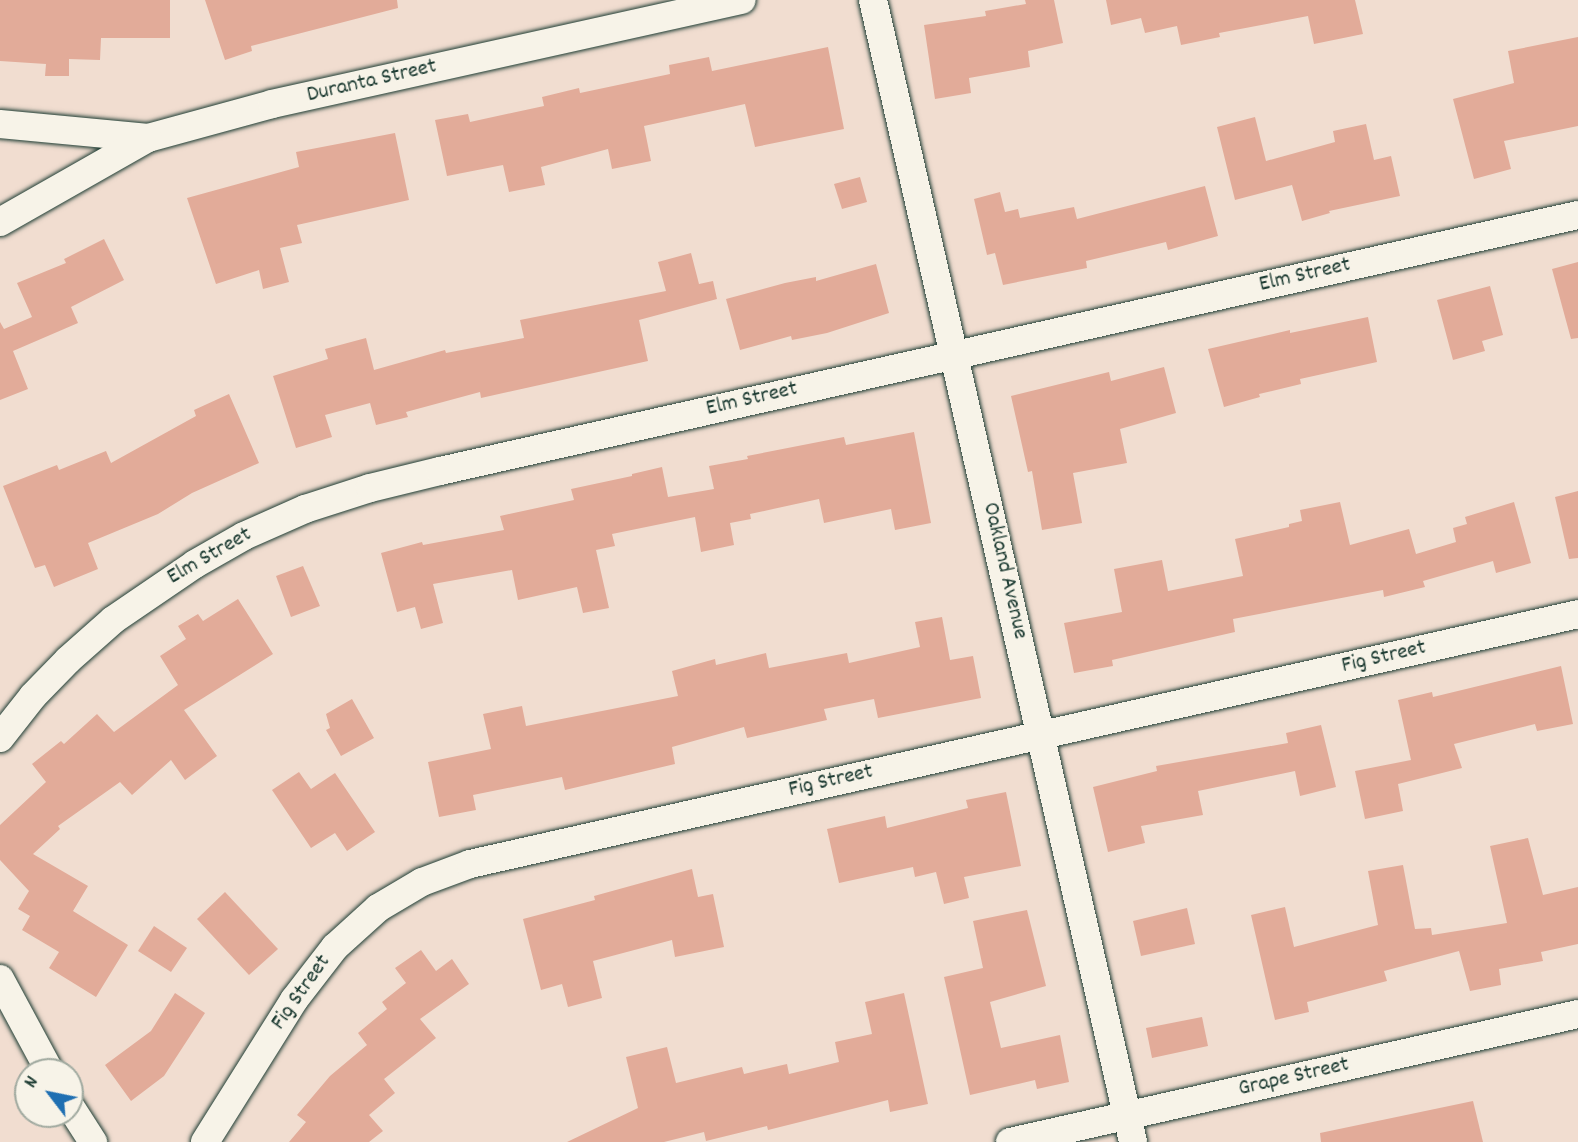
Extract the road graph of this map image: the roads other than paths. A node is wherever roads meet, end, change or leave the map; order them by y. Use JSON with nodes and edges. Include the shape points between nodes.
{"nodes":[{"id":1,"x":742,"y":0,"type":"edge"},
{"id":2,"x":873,"y":0,"type":"edge"},
{"id":3,"x":0,"y":124,"type":"edge"},
{"id":4,"x":148,"y":138,"type":"junction"},
{"id":5,"x":1578,"y":215,"type":"edge"},
{"id":6,"x":0,"y":222,"type":"edge"},
{"id":7,"x":956,"y":353,"type":"junction"},
{"id":8,"x":1578,"y":614,"type":"edge"},
{"id":9,"x":1042,"y":735,"type":"junction"},
{"id":10,"x":0,"y":738,"type":"edge"},
{"id":11,"x":0,"y":979,"type":"edge"},
{"id":12,"x":1578,"y":1014,"type":"edge"},
{"id":13,"x":42,"y":1058,"type":"edge"},
{"id":14,"x":1130,"y":1129,"type":"edge"},
{"id":15,"x":205,"y":1142,"type":"edge"},
{"id":16,"x":1010,"y":1142,"type":"edge"}],
"edges":[{"from":1,"to":4,"type":"street","name":"Duranta Street","via":[[272,104]]},
{"from":2,"to":7,"type":"street","name":"Oakland Avenue"},
{"from":3,"to":4,"type":"street","name":"Duranta Street"},
{"from":4,"to":6,"type":"street"},
{"from":5,"to":7,"type":"street","name":"Elm Street"},
{"from":7,"to":9,"type":"street","name":"Oakland Avenue"},
{"from":7,"to":10,"type":"street","name":"Elm Street","via":[[440,471],[305,509],[204,558],[113,620],[59,669]]},
{"from":8,"to":9,"type":"street","name":"Fig Street"},
{"from":9,"to":14,"type":"street","name":"Oakland Avenue"},
{"from":9,"to":15,"type":"street","name":"Fig Street","via":[[470,864],[422,882],[378,908],[335,947],[294,1000]]},
{"from":11,"to":13,"type":"street"},
{"from":12,"to":14,"type":"street","name":"Grape Street"},
{"from":14,"to":16,"type":"street","name":"Grape Street"}]}
